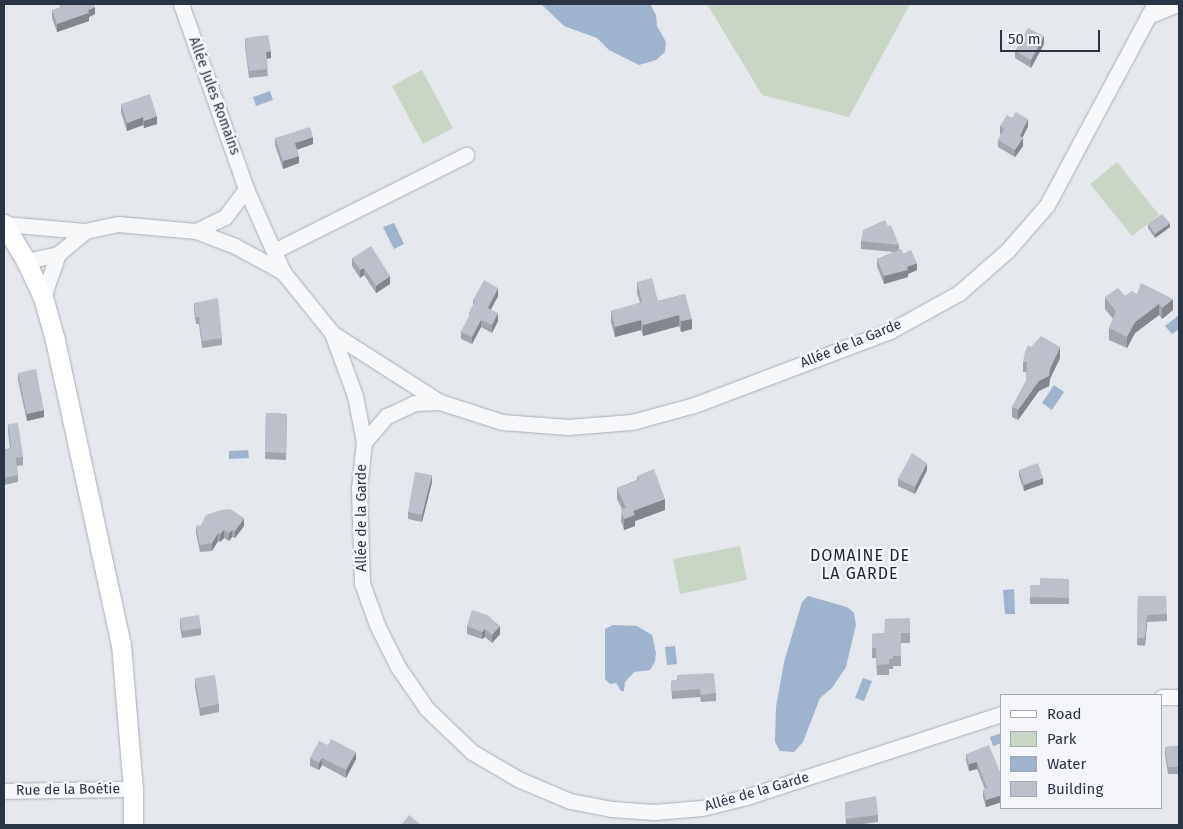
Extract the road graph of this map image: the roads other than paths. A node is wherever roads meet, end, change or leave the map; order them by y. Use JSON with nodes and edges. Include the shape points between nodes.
{"nodes":[{"id":1,"x":181,"y":4,"type":"edge"},
{"id":2,"x":1178,"y":4,"type":"edge"},
{"id":3,"x":1151,"y":10,"type":"edge"},
{"id":4,"x":466,"y":155,"type":"dead end"},
{"id":5,"x":246,"y":189,"type":"junction"},
{"id":6,"x":4,"y":224,"type":"edge"},
{"id":7,"x":196,"y":231,"type":"junction"},
{"id":8,"x":85,"y":232,"type":"junction"},
{"id":9,"x":274,"y":251,"type":"junction"},
{"id":10,"x":58,"y":254,"type":"junction"},
{"id":11,"x":26,"y":261,"type":"junction"},
{"id":12,"x":283,"y":272,"type":"junction"},
{"id":13,"x":43,"y":297,"type":"junction"},
{"id":14,"x":332,"y":333,"type":"junction"},
{"id":15,"x":440,"y":402,"type":"junction"},
{"id":16,"x":364,"y":442,"type":"junction"},
{"id":17,"x":1163,"y":697,"type":"edge"},
{"id":18,"x":1179,"y":697,"type":"edge"},
{"id":19,"x":1000,"y":715,"type":"edge"},
{"id":20,"x":133,"y":789,"type":"junction"},
{"id":21,"x":4,"y":792,"type":"edge"},
{"id":22,"x":132,"y":825,"type":"edge"}],
"edges":[{"from":1,"to":5,"type":"street","name":"Allée Jules Romains"},
{"from":2,"to":3,"type":"street","name":"Allée de la Garde"},
{"from":3,"to":15,"type":"street","name":"Allée de la Garde","via":[[1047,205],[1008,250],[959,292],[899,326],[694,405],[632,422],[568,427],[502,422]]},
{"from":4,"to":9,"type":"street"},
{"from":5,"to":7,"type":"street","via":[[226,217]]},
{"from":5,"to":9,"type":"street","name":"Allée Jules Romains"},
{"from":6,"to":8,"type":"street","name":"Allée de la Garde"},
{"from":6,"to":11,"type":"main road"},
{"from":7,"to":8,"type":"street","name":"Allée de la Garde","via":[[118,224]]},
{"from":7,"to":12,"type":"street","name":"Allée de la Garde","via":[[235,246]]},
{"from":8,"to":10,"type":"street","name":"Allée de la Garde"},
{"from":9,"to":12,"type":"street","name":"Allée Jules Romains"},
{"from":10,"to":11,"type":"street","name":"Allée de la Garde"},
{"from":10,"to":13,"type":"street"},
{"from":11,"to":13,"type":"main road"},
{"from":12,"to":14,"type":"street","name":"Allée de la Garde"},
{"from":13,"to":20,"type":"main road","via":[[120,644]]},
{"from":14,"to":15,"type":"street","name":"Allée de la Garde"},
{"from":14,"to":16,"type":"street","name":"Allée de la Garde","via":[[355,396]]},
{"from":15,"to":16,"type":"street","name":"Allée de la Garde","via":[[415,403],[388,416]]},
{"from":16,"to":19,"type":"street","name":"Allée de la Garde","via":[[360,488],[362,583],[377,625],[398,667],[427,709],[472,752],[518,779],[570,801],[612,809],[654,812],[702,808],[746,797]]},
{"from":17,"to":18,"type":"street"},
{"from":20,"to":21,"type":"street","name":"Rue de la Boétie"},
{"from":20,"to":22,"type":"main road"}]}
